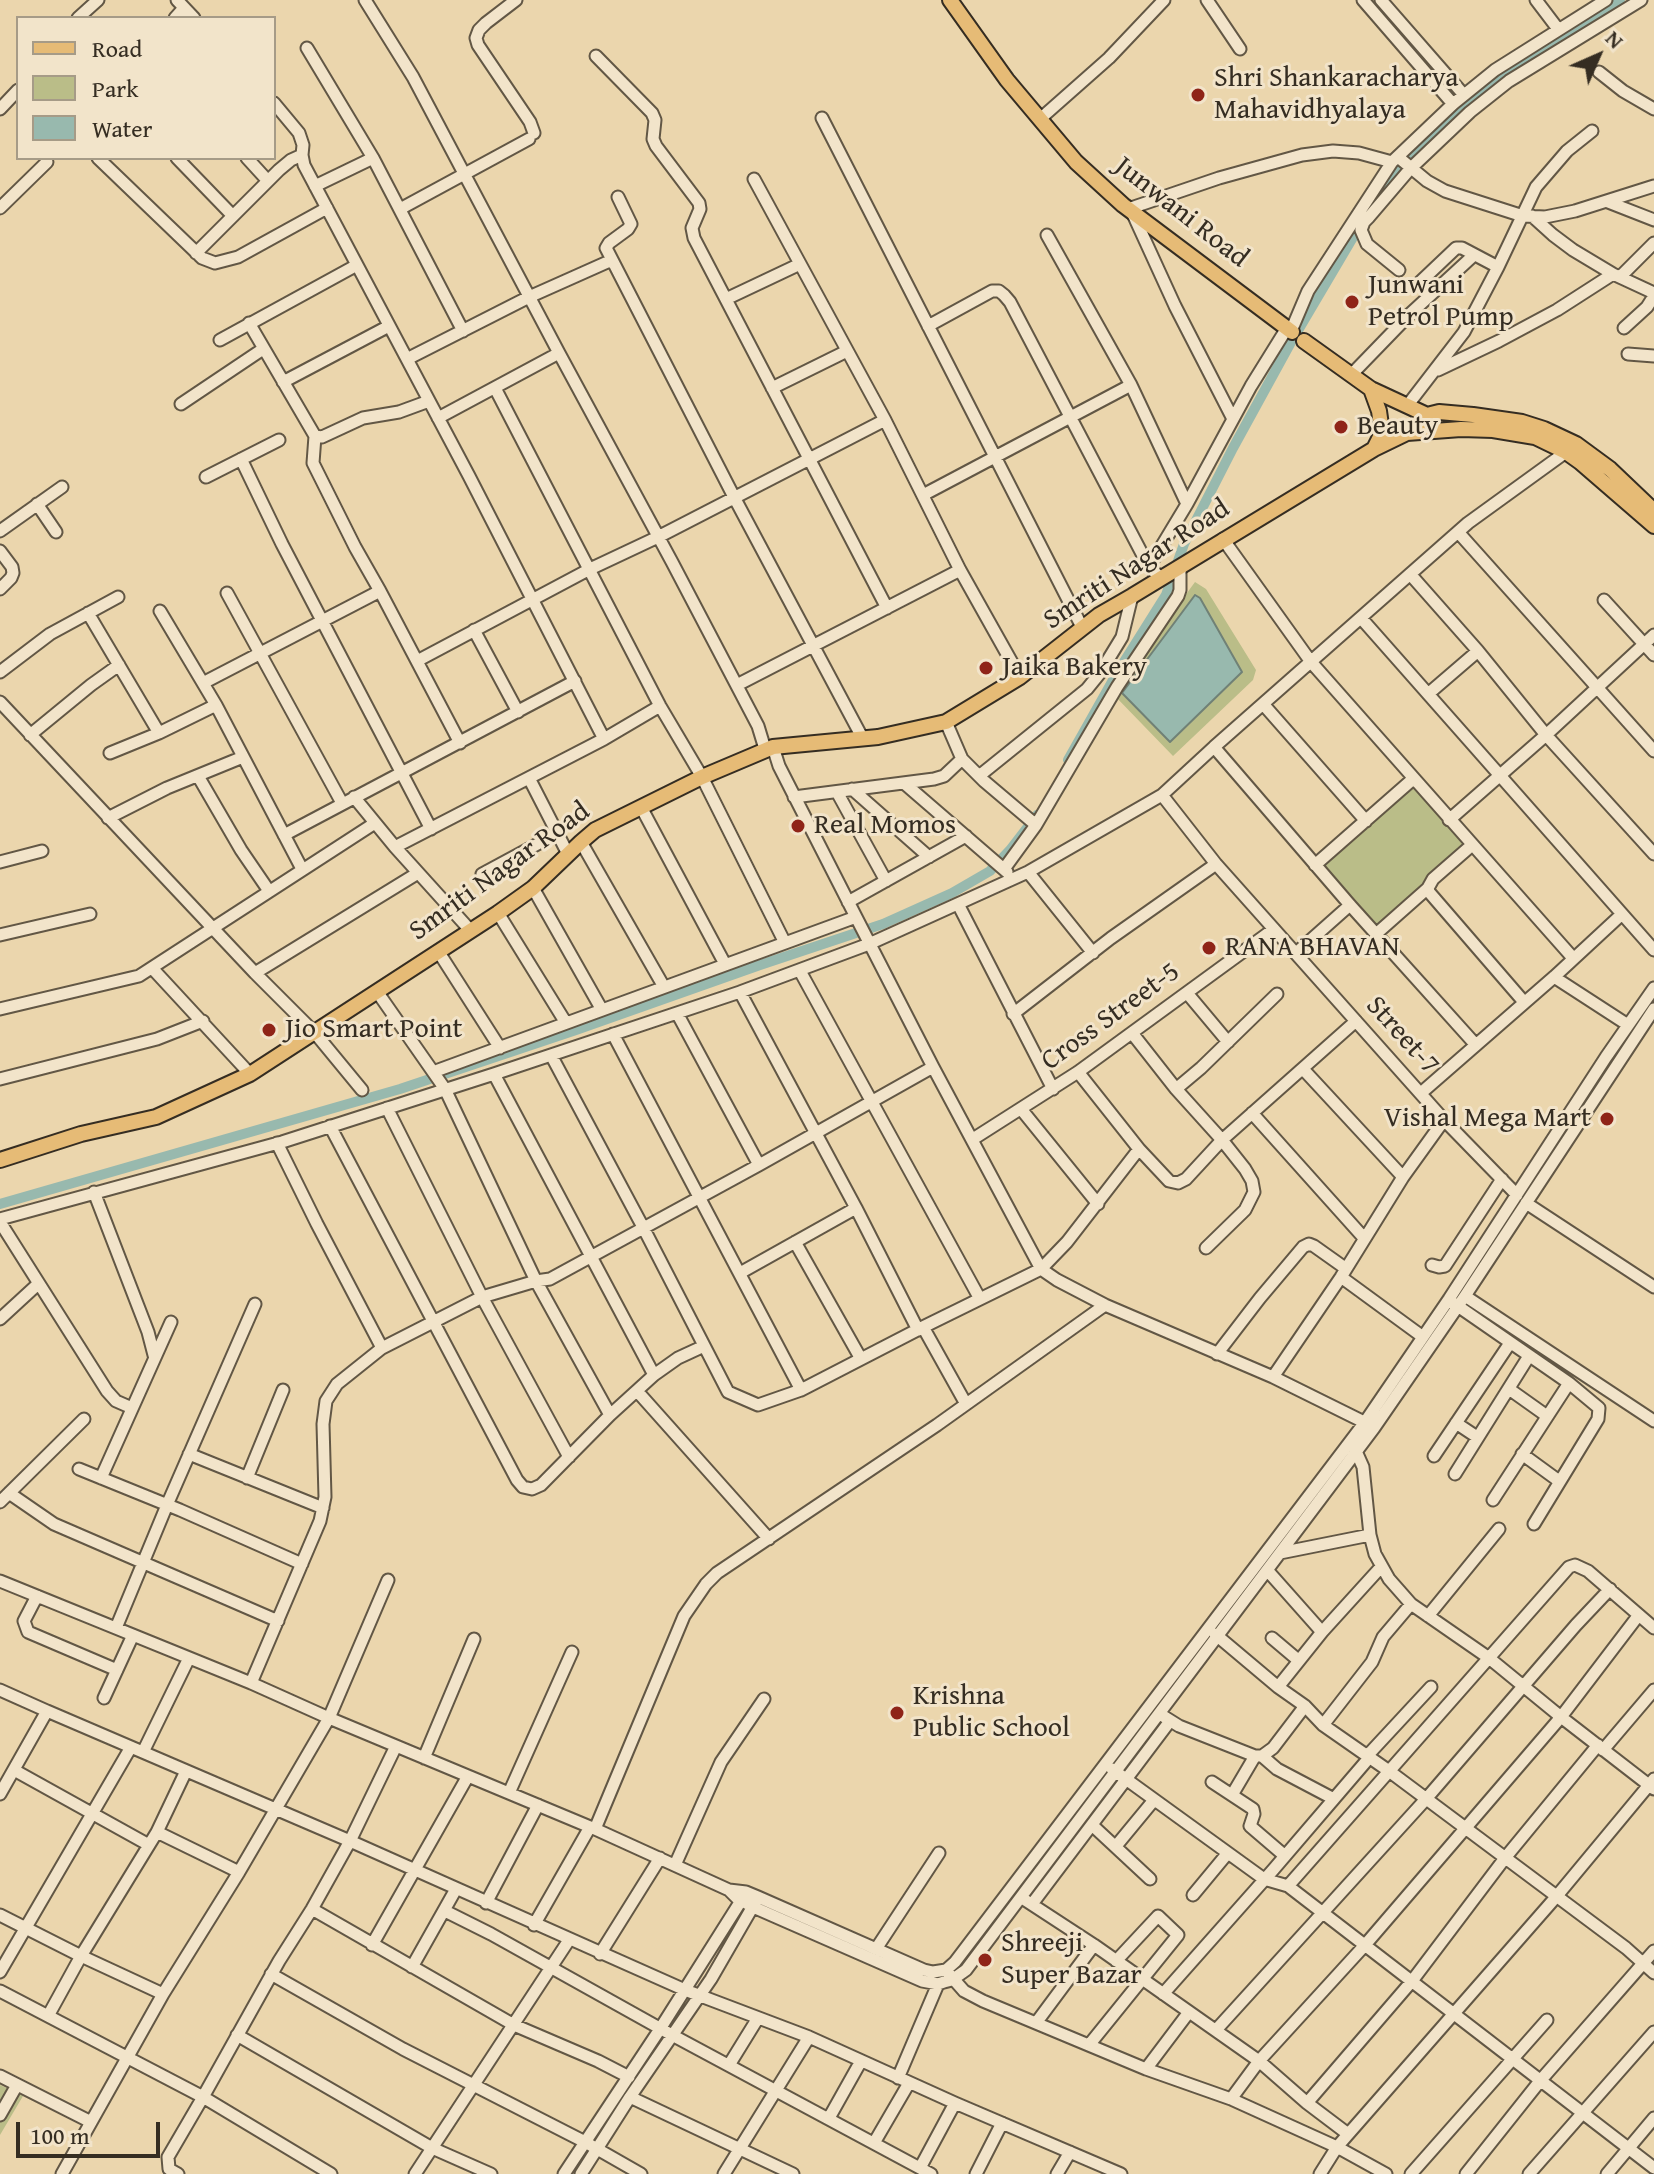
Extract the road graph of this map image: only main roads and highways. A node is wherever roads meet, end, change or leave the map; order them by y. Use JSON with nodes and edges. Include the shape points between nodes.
{"nodes":[{"id":1,"x":950,"y":0,"type":"edge"},
{"id":2,"x":1290,"y":330,"type":"road end"},
{"id":3,"x":1304,"y":341,"type":"road end"},
{"id":4,"x":1371,"y":389,"type":"junction"},
{"id":5,"x":1427,"y":415,"type":"junction"},
{"id":6,"x":1407,"y":433,"type":"junction"},
{"id":7,"x":1374,"y":449,"type":"junction"},
{"id":8,"x":1651,"y":516,"type":"edge"},
{"id":9,"x":0,"y":1160,"type":"edge"}],
"edges":[{"from":1,"to":2,"type":"main road","name":"Junwani Road","via":[[1007,80],[1076,162],[1130,210]]},
{"from":3,"to":4,"type":"main road","name":"Junwani Road"},
{"from":4,"to":5,"type":"main road","name":"Junwani Road"},
{"from":4,"to":7,"type":"main road","via":[[1381,425]]},
{"from":5,"to":6,"type":"main road"},
{"from":5,"to":8,"type":"main road","name":"Junwani Road","via":[[1473,415],[1544,429],[1599,461]]},
{"from":6,"to":7,"type":"main road","name":"Smriti Nagar Road"},
{"from":6,"to":8,"type":"main road","name":"Junwani Road","via":[[1461,429],[1535,437],[1566,452]]},
{"from":7,"to":9,"type":"main road","name":"Smriti Nagar Road","via":[[1099,615],[1020,677],[946,722],[863,739],[769,748],[702,777],[595,830],[498,913],[250,1074],[156,1117]]}]}
